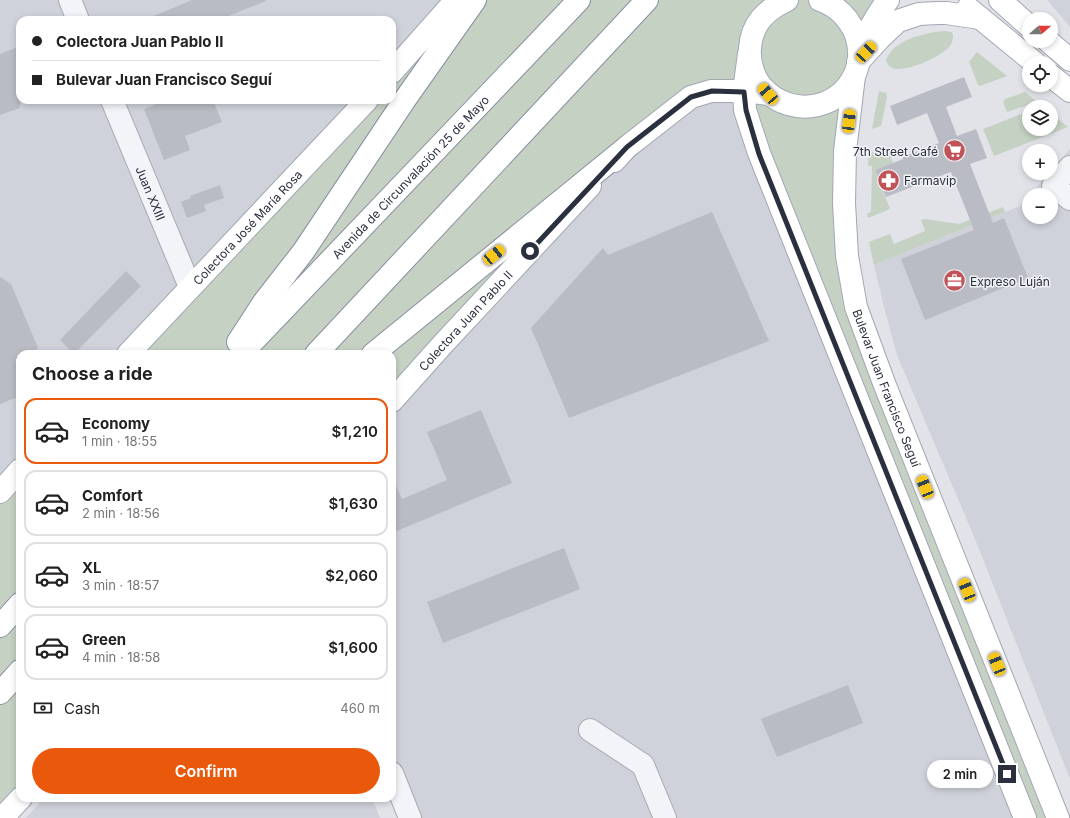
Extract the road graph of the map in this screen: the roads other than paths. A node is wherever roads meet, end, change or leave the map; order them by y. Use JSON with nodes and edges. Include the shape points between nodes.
{"nodes":[{"id":1,"x":70,"y":0,"type":"edge"},
{"id":2,"x":456,"y":0,"type":"edge"},
{"id":3,"x":475,"y":0,"type":"edge"},
{"id":4,"x":579,"y":0,"type":"edge"},
{"id":5,"x":647,"y":0,"type":"edge"},
{"id":6,"x":787,"y":0,"type":"edge"},
{"id":7,"x":820,"y":0,"type":"edge"},
{"id":8,"x":888,"y":0,"type":"edge"},
{"id":9,"x":959,"y":0,"type":"edge"},
{"id":10,"x":1000,"y":0,"type":"edge"},
{"id":11,"x":76,"y":16,"type":"edge"},
{"id":12,"x":980,"y":18,"type":"junction"},
{"id":13,"x":1022,"y":20,"type":"edge"},
{"id":14,"x":1056,"y":48,"type":"edge"},
{"id":15,"x":749,"y":54,"type":"junction"},
{"id":16,"x":1027,"y":56,"type":"edge"},
{"id":17,"x":1070,"y":60,"type":"edge"},
{"id":18,"x":857,"y":63,"type":"junction"},
{"id":19,"x":396,"y":68,"type":"edge"},
{"id":20,"x":1058,"y":82,"type":"edge"},
{"id":21,"x":1070,"y":91,"type":"edge"},
{"id":22,"x":744,"y":92,"type":"junction"},
{"id":23,"x":768,"y":94,"type":"junction"},
{"id":24,"x":114,"y":104,"type":"edge"},
{"id":25,"x":363,"y":104,"type":"edge"},
{"id":26,"x":627,"y":147,"type":"junction"},
{"id":27,"x":1070,"y":167,"type":"edge"},
{"id":28,"x":1070,"y":199,"type":"edge"},
{"id":29,"x":190,"y":287,"type":"junction"},
{"id":30,"x":132,"y":350,"type":"edge"},
{"id":31,"x":233,"y":350,"type":"edge"},
{"id":32,"x":245,"y":350,"type":"edge"},
{"id":33,"x":320,"y":350,"type":"edge"},
{"id":34,"x":378,"y":350,"type":"edge"},
{"id":35,"x":396,"y":397,"type":"edge"},
{"id":36,"x":16,"y":474,"type":"edge"},
{"id":37,"x":0,"y":492,"type":"edge"},
{"id":38,"x":16,"y":608,"type":"edge"},
{"id":39,"x":0,"y":626,"type":"edge"},
{"id":40,"x":16,"y":675,"type":"edge"},
{"id":41,"x":0,"y":693,"type":"edge"},
{"id":42,"x":590,"y":730,"type":"dead end"},
{"id":43,"x":396,"y":783,"type":"edge"},
{"id":44,"x":17,"y":802,"type":"edge"},
{"id":45,"x":2,"y":818,"type":"edge"},
{"id":46,"x":410,"y":818,"type":"edge"},
{"id":47,"x":665,"y":818,"type":"edge"},
{"id":48,"x":1025,"y":818,"type":"edge"},
{"id":49,"x":1058,"y":818,"type":"edge"}],
"edges":[{"from":1,"to":11,"type":"street"},
{"from":2,"to":19,"type":"main road"},
{"from":3,"to":31,"type":"main road","via":[[303,252],[264,302]]},
{"from":4,"to":32,"type":"main road","name":"Avenida de Circunvalación 25 de Mayo"},
{"from":5,"to":33,"type":"main road"},
{"from":6,"to":15,"type":"main road","via":[[764,15],[756,26]]},
{"from":7,"to":18,"type":"main road","via":[[837,8],[853,27],[857,39]]},
{"from":8,"to":18,"type":"main road","via":[[867,32]]},
{"from":9,"to":12,"type":"main road"},
{"from":10,"to":13,"type":"main road"},
{"from":12,"to":16,"type":"main road"},
{"from":12,"to":18,"type":"main road","via":[[938,13],[919,14],[898,21]]},
{"from":14,"to":17,"type":"main road"},
{"from":15,"to":22,"type":"main road"},
{"from":15,"to":23,"type":"main road","via":[[758,82]]},
{"from":18,"to":23,"type":"main road","via":[[848,86],[839,95],[817,106],[791,106]]},
{"from":18,"to":49,"type":"main road","name":"Bulevar Juan Francisco Seguí","via":[[845,151],[844,203],[847,256],[856,307]]},
{"from":20,"to":21,"type":"main road"},
{"from":22,"to":23,"type":"main road","name":"Colectora Juan Pablo II"},
{"from":22,"to":26,"type":"main road","name":"Colectora Juan Pablo II","via":[[712,91],[691,97]]},
{"from":22,"to":48,"type":"main road","via":[[746,110],[759,154]]},
{"from":24,"to":29,"type":"street","name":"Juan XXIII"},
{"from":25,"to":29,"type":"main road","name":"Colectora José María Rosa"},
{"from":26,"to":34,"type":"main road"},
{"from":26,"to":35,"type":"main road","name":"Colectora Juan Pablo II"},
{"from":27,"to":28,"type":"street","via":[[1053,186]]},
{"from":29,"to":30,"type":"main road","name":"Colectora José María Rosa"},
{"from":36,"to":37,"type":"main road"},
{"from":38,"to":39,"type":"main road"},
{"from":40,"to":41,"type":"main road"},
{"from":42,"to":47,"type":"street","via":[[643,764]]},
{"from":43,"to":46,"type":"street"},
{"from":44,"to":45,"type":"main road"}]}
